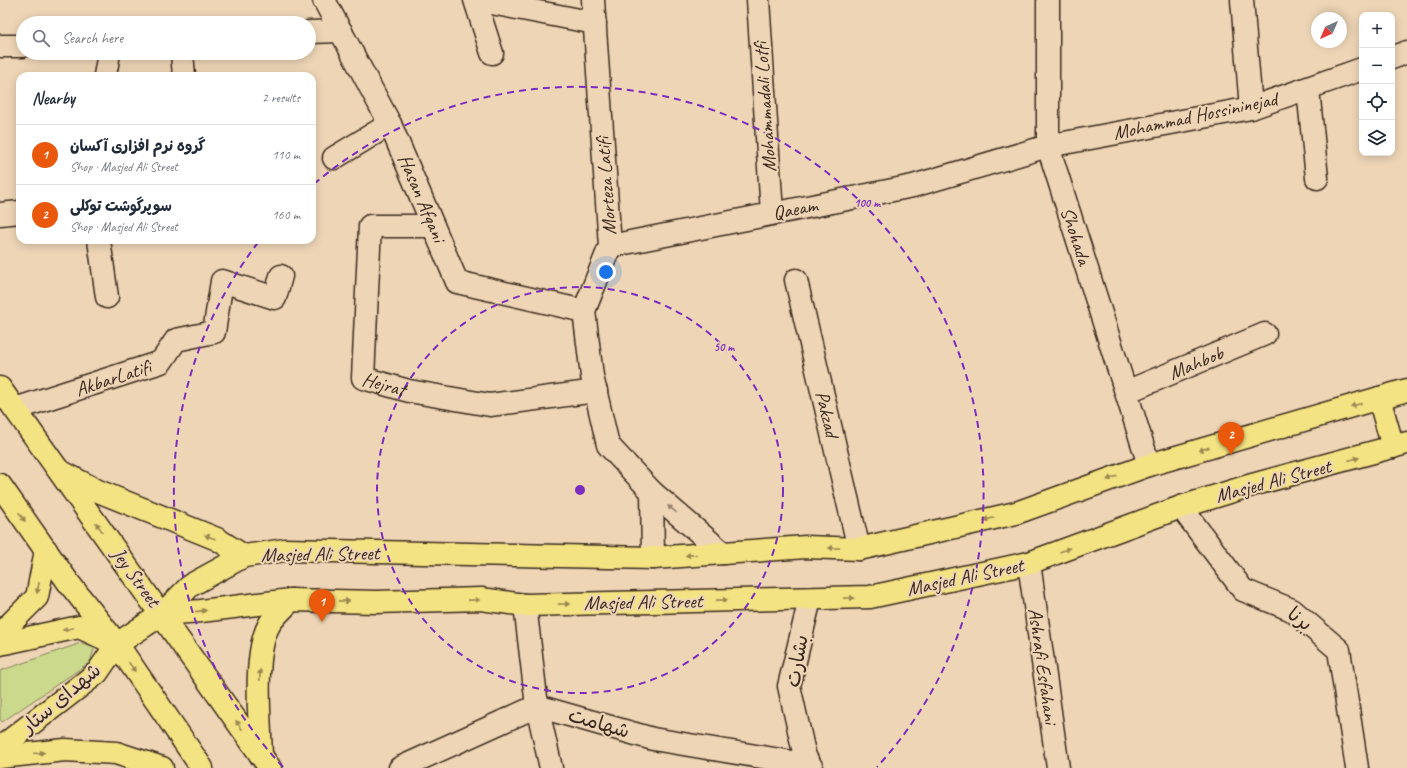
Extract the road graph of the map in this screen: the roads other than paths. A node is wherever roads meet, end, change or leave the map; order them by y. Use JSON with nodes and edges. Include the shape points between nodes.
{"nodes":[{"id":1,"x":324,"y":0,"type":"edge"},
{"id":2,"x":476,"y":0,"type":"edge"},
{"id":3,"x":593,"y":0,"type":"edge"},
{"id":4,"x":758,"y":0,"type":"edge"},
{"id":5,"x":1048,"y":0,"type":"edge"},
{"id":6,"x":1242,"y":0,"type":"edge"},
{"id":7,"x":595,"y":23,"type":"junction"},
{"id":8,"x":340,"y":31,"type":"junction"},
{"id":9,"x":316,"y":32,"type":"edge"},
{"id":10,"x":0,"y":46,"type":"edge"},
{"id":11,"x":16,"y":46,"type":"edge"},
{"id":12,"x":1407,"y":52,"type":"edge"},
{"id":13,"x":492,"y":53,"type":"dead end"},
{"id":14,"x":1395,"y":57,"type":"edge"},
{"id":15,"x":108,"y":60,"type":"edge"},
{"id":16,"x":183,"y":60,"type":"edge"},
{"id":17,"x":1359,"y":70,"type":"edge"},
{"id":18,"x":106,"y":72,"type":"edge"},
{"id":19,"x":184,"y":72,"type":"edge"},
{"id":20,"x":1308,"y":89,"type":"junction"},
{"id":21,"x":1251,"y":108,"type":"junction"},
{"id":22,"x":390,"y":124,"type":"junction"},
{"id":23,"x":1048,"y":146,"type":"junction"},
{"id":24,"x":334,"y":158,"type":"dead end"},
{"id":25,"x":1317,"y":178,"type":"dead end"},
{"id":26,"x":16,"y":212,"type":"edge"},
{"id":27,"x":772,"y":213,"type":"junction"},
{"id":28,"x":0,"y":214,"type":"edge"},
{"id":29,"x":433,"y":226,"type":"junction"},
{"id":30,"x":100,"y":244,"type":"edge"},
{"id":31,"x":610,"y":246,"type":"junction"},
{"id":32,"x":281,"y":276,"type":"dead end"},
{"id":33,"x":796,"y":280,"type":"dead end"},
{"id":34,"x":107,"y":298,"type":"dead end"},
{"id":35,"x":584,"y":311,"type":"junction"},
{"id":36,"x":1266,"y":334,"type":"dead end"},
{"id":37,"x":0,"y":388,"type":"edge"},
{"id":38,"x":1407,"y":390,"type":"edge"},
{"id":39,"x":596,"y":391,"type":"junction"},
{"id":40,"x":1126,"y":392,"type":"junction"},
{"id":41,"x":1379,"y":398,"type":"junction"},
{"id":42,"x":15,"y":409,"type":"junction"},
{"id":43,"x":1400,"y":445,"type":"edge"},
{"id":44,"x":1149,"y":465,"type":"junction"},
{"id":45,"x":58,"y":470,"type":"junction"},
{"id":46,"x":0,"y":485,"type":"edge"},
{"id":47,"x":652,"y":492,"type":"junction"},
{"id":48,"x":1181,"y":507,"type":"junction"},
{"id":49,"x":859,"y":549,"type":"junction"},
{"id":50,"x":46,"y":550,"type":"junction"},
{"id":51,"x":723,"y":553,"type":"junction"},
{"id":52,"x":244,"y":556,"type":"junction"},
{"id":53,"x":653,"y":558,"type":"junction"},
{"id":54,"x":1029,"y":563,"type":"junction"},
{"id":55,"x":810,"y":598,"type":"junction"},
{"id":56,"x":291,"y":600,"type":"junction"},
{"id":57,"x":525,"y":605,"type":"junction"},
{"id":58,"x":162,"y":614,"type":"junction"},
{"id":59,"x":0,"y":634,"type":"edge"},
{"id":60,"x":0,"y":644,"type":"edge"},
{"id":61,"x":117,"y":644,"type":"junction"},
{"id":62,"x":537,"y":706,"type":"junction"},
{"id":63,"x":0,"y":748,"type":"edge"},
{"id":64,"x":0,"y":757,"type":"edge"},
{"id":65,"x":265,"y":762,"type":"edge"},
{"id":66,"x":811,"y":767,"type":"edge"},
{"id":67,"x":162,"y":768,"type":"edge"},
{"id":68,"x":202,"y":768,"type":"edge"},
{"id":69,"x":400,"y":768,"type":"edge"},
{"id":70,"x":551,"y":768,"type":"edge"},
{"id":71,"x":1058,"y":768,"type":"edge"},
{"id":72,"x":1357,"y":768,"type":"edge"}],
"edges":[{"from":1,"to":8,"type":"street","name":"Hasan Afqani"},
{"from":2,"to":7,"type":"street"},
{"from":2,"to":13,"type":"street"},
{"from":3,"to":7,"type":"street","name":"Morteza Latifi"},
{"from":4,"to":27,"type":"street","name":"Mohammadali Lotfi"},
{"from":5,"to":23,"type":"street","name":"Shohada"},
{"from":6,"to":21,"type":"street"},
{"from":7,"to":31,"type":"street","name":"Morteza Latifi"},
{"from":8,"to":9,"type":"street"},
{"from":8,"to":22,"type":"street","name":"Hasan Afqani"},
{"from":10,"to":11,"type":"street"},
{"from":12,"to":14,"type":"street"},
{"from":15,"to":18,"type":"street"},
{"from":16,"to":19,"type":"street"},
{"from":17,"to":20,"type":"street","name":"Mohammad Hossininejad"},
{"from":20,"to":21,"type":"street","name":"Mohammad Hossininejad"},
{"from":20,"to":25,"type":"street"},
{"from":21,"to":23,"type":"street","name":"Mohammad Hossininejad"},
{"from":22,"to":24,"type":"street"},
{"from":22,"to":29,"type":"street","name":"Hasan Afqani"},
{"from":23,"to":27,"type":"street","name":"Qaeam","via":[[913,186]]},
{"from":23,"to":40,"type":"street","name":"Shohada"},
{"from":26,"to":28,"type":"street"},
{"from":27,"to":31,"type":"street","name":"Qaeam"},
{"from":29,"to":35,"type":"street","name":"Hasan Afqani","via":[[457,282]]},
{"from":29,"to":39,"type":"street","name":"Hejrat","via":[[370,226],[363,378],[409,391],[490,405]]},
{"from":30,"to":34,"type":"street"},
{"from":31,"to":35,"type":"street","name":"Morteza Latifi"},
{"from":32,"to":42,"type":"street","name":"AkbarLatifi","via":[[275,298],[222,281],[214,332],[176,340],[162,362]]},
{"from":33,"to":49,"type":"street","name":"Pakzad"},
{"from":35,"to":39,"type":"street"},
{"from":36,"to":40,"type":"street","name":"Mahbob"},
{"from":37,"to":42,"type":"main road","name":"Jey Street"},
{"from":38,"to":41,"type":"main road","name":"Masjed Ali Street"},
{"from":39,"to":47,"type":"street","via":[[608,445]]},
{"from":40,"to":44,"type":"street","name":"Shohada"},
{"from":41,"to":43,"type":"main road"},
{"from":41,"to":44,"type":"main road","name":"Masjed Ali Street","one_way":true},
{"from":42,"to":45,"type":"main road","name":"Jey Street"},
{"from":48,"to":43,"type":"main road","name":"Masjed Ali Street","one_way":true},
{"from":44,"to":49,"type":"main road","name":"Masjed Ali Street","one_way":true,"via":[[1016,513]]},
{"from":52,"to":45,"type":"main road","one_way":true,"via":[[217,540],[98,491]]},
{"from":58,"to":45,"type":"main road","name":"Jey Street","one_way":true},
{"from":46,"to":50,"type":"main road","one_way":true},
{"from":51,"to":47,"type":"street","one_way":true},
{"from":47,"to":53,"type":"street"},
{"from":54,"to":48,"type":"main road","name":"Masjed Ali Street","one_way":true},
{"from":48,"to":72,"type":"street","name":"برنا","via":[[1243,590],[1292,610],[1338,650]]},
{"from":49,"to":51,"type":"main road","name":"Masjed Ali Street","one_way":true,"via":[[806,547]]},
{"from":50,"to":59,"type":"main road","one_way":true,"via":[[37,596]]},
{"from":50,"to":61,"type":"main road"},
{"from":51,"to":53,"type":"main road","name":"Masjed Ali Street","one_way":true},
{"from":52,"to":53,"type":"main road","name":"Masjed Ali Street","via":[[285,550]]},
{"from":52,"to":58,"type":"main road","name":"Masjed Ali Street","via":[[191,585]]},
{"from":55,"to":54,"type":"main road","name":"Masjed Ali Street","one_way":true,"via":[[870,597]]},
{"from":54,"to":71,"type":"street","name":"Ashrafi Esfahani"},
{"from":57,"to":55,"type":"main road","name":"Masjed Ali Street","one_way":true},
{"from":55,"to":66,"type":"street","name":"بشارت","via":[[789,686],[805,757]]},
{"from":56,"to":57,"type":"main road","name":"Masjed Ali Street","one_way":true,"via":[[376,602],[481,599]]},
{"from":58,"to":56,"type":"main road","name":"Masjed Ali Street","one_way":true},
{"from":65,"to":56,"type":"main road","one_way":true,"via":[[260,675],[262,644],[269,625]]},
{"from":57,"to":62,"type":"street"},
{"from":58,"to":61,"type":"main road"},
{"from":65,"to":58,"type":"main road","name":"Jey Street","one_way":true},
{"from":61,"to":60,"type":"main road","name":"شهدای ستار","one_way":true,"via":[[79,627]]},
{"from":61,"to":63,"type":"main road","name":"شهدای ستار","via":[[97,674]]},
{"from":61,"to":68,"type":"main road","one_way":true},
{"from":62,"to":66,"type":"street","name":"شهامت","via":[[653,739]]},
{"from":62,"to":69,"type":"street"},
{"from":62,"to":70,"type":"street"},
{"from":64,"to":67,"type":"main road","one_way":true,"via":[[66,750],[116,753]]}]}
